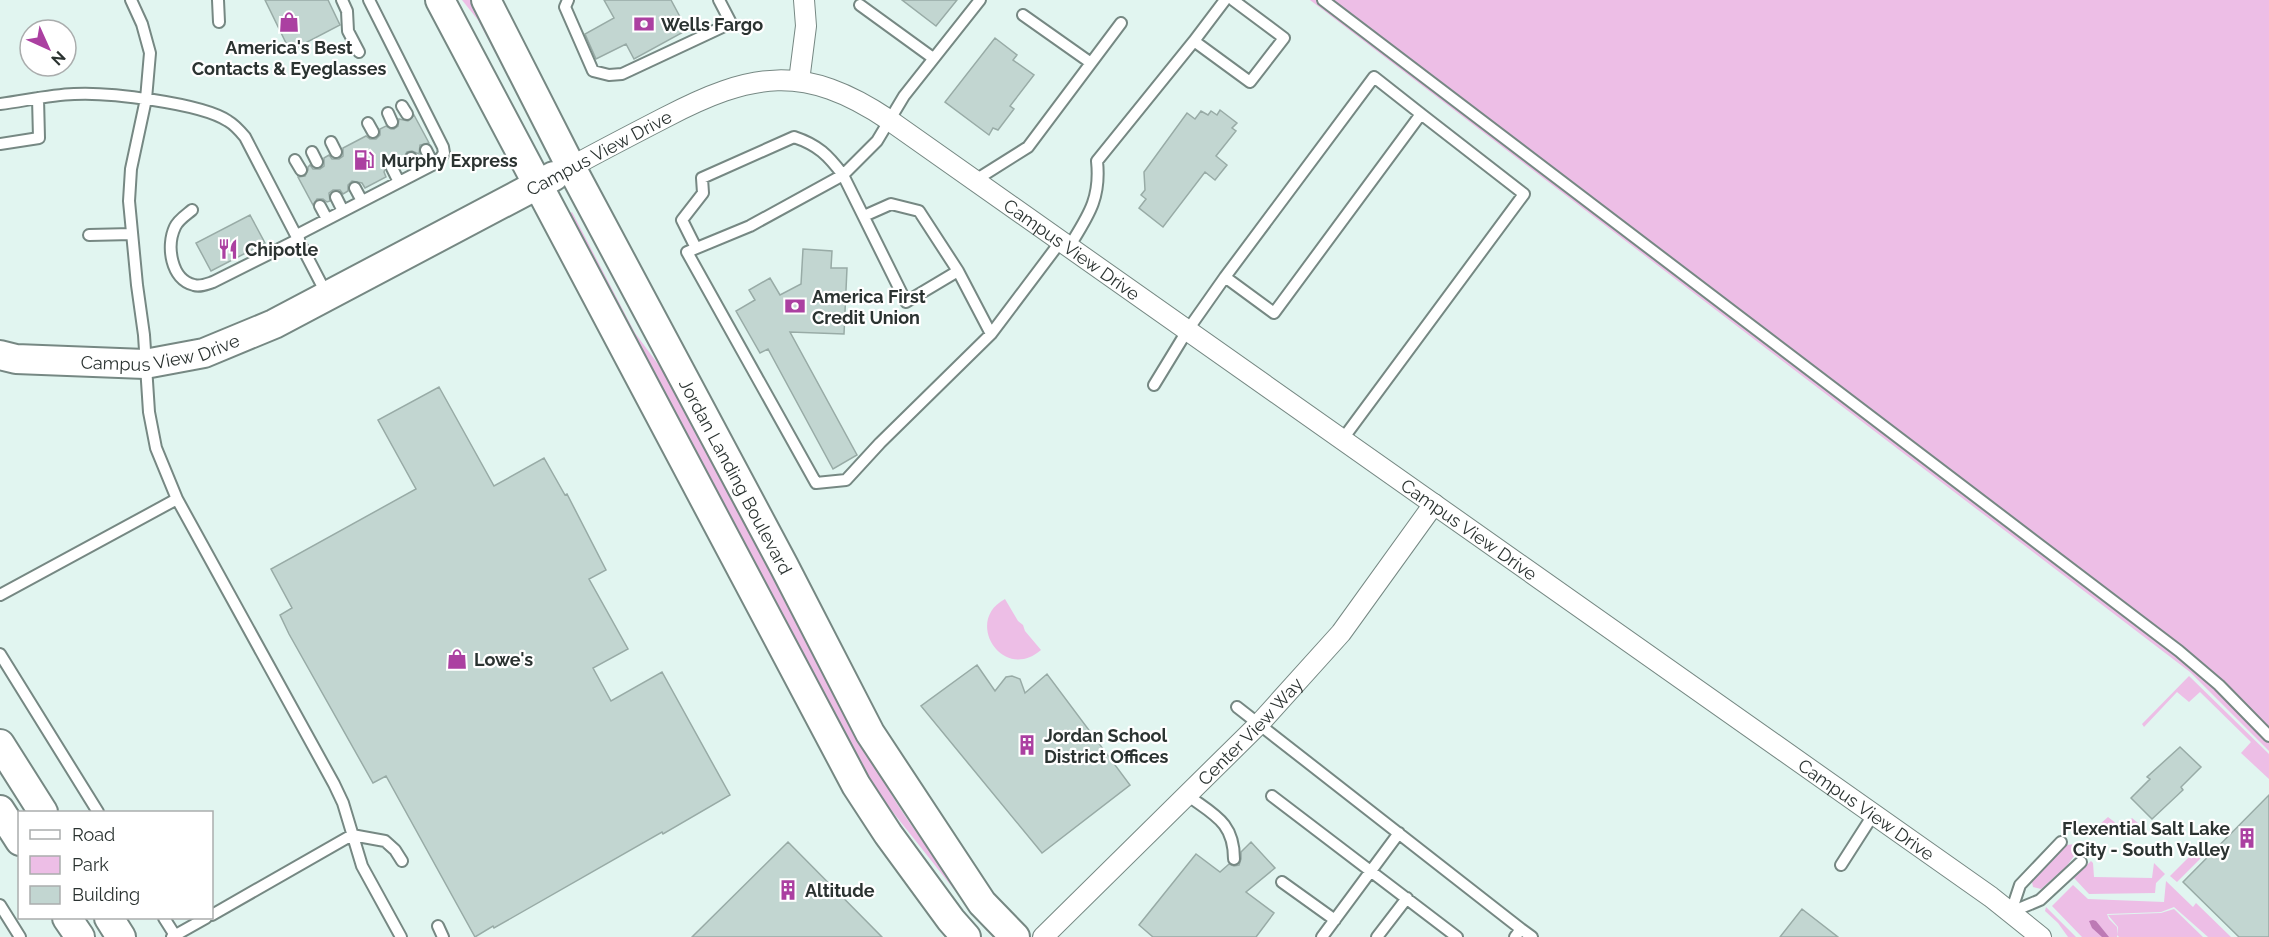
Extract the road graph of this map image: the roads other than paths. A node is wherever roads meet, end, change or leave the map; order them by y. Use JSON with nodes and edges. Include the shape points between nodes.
{"nodes":[{"id":1,"x":130,"y":0,"type":"edge"},
{"id":2,"x":218,"y":0,"type":"edge"},
{"id":3,"x":342,"y":0,"type":"edge"},
{"id":4,"x":369,"y":0,"type":"edge"},
{"id":5,"x":440,"y":0,"type":"edge"},
{"id":6,"x":486,"y":0,"type":"edge"},
{"id":7,"x":568,"y":0,"type":"edge"},
{"id":8,"x":719,"y":0,"type":"edge"},
{"id":9,"x":804,"y":0,"type":"edge"},
{"id":10,"x":980,"y":0,"type":"edge"},
{"id":11,"x":1225,"y":0,"type":"edge"},
{"id":12,"x":1233,"y":0,"type":"edge"},
{"id":13,"x":1323,"y":0,"type":"edge"},
{"id":14,"x":861,"y":5,"type":"dead end"},
{"id":15,"x":1023,"y":15,"type":"dead end"},
{"id":16,"x":219,"y":22,"type":"dead end"},
{"id":17,"x":1121,"y":23,"type":"dead end"},
{"id":18,"x":1194,"y":41,"type":"junction"},
{"id":19,"x":359,"y":52,"type":"dead end"},
{"id":20,"x":933,"y":58,"type":"junction"},
{"id":21,"x":1091,"y":63,"type":"junction"},
{"id":22,"x":799,"y":81,"type":"junction"},
{"id":23,"x":39,"y":98,"type":"junction"},
{"id":24,"x":146,"y":99,"type":"junction"},
{"id":25,"x":0,"y":104,"type":"edge"},
{"id":26,"x":1421,"y":114,"type":"junction"},
{"id":27,"x":889,"y":120,"type":"junction"},
{"id":28,"x":0,"y":144,"type":"edge"},
{"id":29,"x":426,"y":150,"type":"dead end"},
{"id":30,"x":411,"y":158,"type":"dead end"},
{"id":31,"x":433,"y":164,"type":"junction"},
{"id":32,"x":571,"y":167,"type":"junction"},
{"id":33,"x":392,"y":168,"type":"dead end"},
{"id":34,"x":418,"y":172,"type":"junction"},
{"id":35,"x":843,"y":175,"type":"junction"},
{"id":36,"x":974,"y":181,"type":"junction"},
{"id":37,"x":399,"y":182,"type":"junction"},
{"id":38,"x":538,"y":185,"type":"junction"},
{"id":39,"x":355,"y":188,"type":"dead end"},
{"id":40,"x":336,"y":197,"type":"dead end"},
{"id":41,"x":362,"y":201,"type":"junction"},
{"id":42,"x":320,"y":206,"type":"dead end"},
{"id":43,"x":192,"y":210,"type":"dead end"},
{"id":44,"x":343,"y":211,"type":"junction"},
{"id":45,"x":864,"y":216,"type":"junction"},
{"id":46,"x":327,"y":219,"type":"junction"},
{"id":47,"x":132,"y":234,"type":"junction"},
{"id":48,"x":89,"y":235,"type":"dead end"},
{"id":49,"x":298,"y":237,"type":"junction"},
{"id":50,"x":1065,"y":244,"type":"junction"},
{"id":51,"x":691,"y":250,"type":"junction"},
{"id":52,"x":958,"y":271,"type":"junction"},
{"id":53,"x":1226,"y":277,"type":"junction"},
{"id":54,"x":327,"y":296,"type":"junction"},
{"id":55,"x":1187,"y":331,"type":"junction"},
{"id":56,"x":991,"y":334,"type":"junction"},
{"id":57,"x":0,"y":355,"type":"edge"},
{"id":58,"x":145,"y":364,"type":"junction"},
{"id":59,"x":1154,"y":385,"type":"dead end"},
{"id":60,"x":1342,"y":440,"type":"junction"},
{"id":61,"x":177,"y":499,"type":"junction"},
{"id":62,"x":1434,"y":504,"type":"junction"},
{"id":63,"x":0,"y":595,"type":"edge"},
{"id":64,"x":0,"y":654,"type":"edge"},
{"id":65,"x":1237,"y":707,"type":"dead end"},
{"id":66,"x":1259,"y":724,"type":"junction"},
{"id":67,"x":2269,"y":736,"type":"edge"},
{"id":68,"x":0,"y":744,"type":"edge"},
{"id":69,"x":1187,"y":795,"type":"junction"},
{"id":70,"x":1272,"y":796,"type":"dead end"},
{"id":71,"x":0,"y":810,"type":"edge"},
{"id":72,"x":42,"y":811,"type":"edge"},
{"id":73,"x":97,"y":811,"type":"edge"},
{"id":74,"x":1873,"y":815,"type":"junction"},
{"id":75,"x":1399,"y":833,"type":"junction"},
{"id":76,"x":352,"y":836,"type":"junction"},
{"id":77,"x":18,"y":838,"type":"edge"},
{"id":78,"x":2061,"y":842,"type":"dead end"},
{"id":79,"x":1234,"y":859,"type":"dead end"},
{"id":80,"x":402,"y":861,"type":"dead end"},
{"id":81,"x":2081,"y":862,"type":"dead end"},
{"id":82,"x":1841,"y":865,"type":"dead end"},
{"id":83,"x":1371,"y":871,"type":"junction"},
{"id":84,"x":1282,"y":882,"type":"dead end"},
{"id":85,"x":1407,"y":898,"type":"junction"},
{"id":86,"x":0,"y":905,"type":"edge"},
{"id":87,"x":2011,"y":912,"type":"junction"},
{"id":88,"x":213,"y":914,"type":"edge"},
{"id":89,"x":68,"y":919,"type":"edge"},
{"id":90,"x":110,"y":919,"type":"edge"},
{"id":91,"x":165,"y":919,"type":"edge"},
{"id":92,"x":204,"y":919,"type":"edge"},
{"id":93,"x":1335,"y":920,"type":"junction"},
{"id":94,"x":438,"y":926,"type":"dead end"},
{"id":95,"x":1518,"y":933,"type":"edge"},
{"id":96,"x":1449,"y":935,"type":"edge"},
{"id":97,"x":175,"y":936,"type":"edge"},
{"id":98,"x":20,"y":937,"type":"edge"},
{"id":99,"x":80,"y":937,"type":"edge"},
{"id":100,"x":121,"y":937,"type":"edge"},
{"id":101,"x":401,"y":937,"type":"edge"},
{"id":102,"x":443,"y":937,"type":"edge"},
{"id":103,"x":966,"y":937,"type":"edge"},
{"id":104,"x":1015,"y":937,"type":"edge"},
{"id":105,"x":1043,"y":937,"type":"edge"},
{"id":106,"x":1322,"y":937,"type":"edge"},
{"id":107,"x":1377,"y":937,"type":"edge"},
{"id":108,"x":1532,"y":937,"type":"edge"},
{"id":109,"x":2041,"y":937,"type":"edge"}],
"edges":[{"from":1,"to":24,"type":"lane","via":[[150,53]]},
{"from":2,"to":16,"type":"lane"},
{"from":3,"to":19,"type":"lane","via":[[348,31]]},
{"from":4,"to":31,"type":"lane","via":[[443,147],[442,158]]},
{"from":5,"to":38,"type":"main road"},
{"from":6,"to":32,"type":"main road","name":"Jordan Landing Boulevard"},
{"from":7,"to":8,"type":"lane","via":[[565,7],[593,71],[609,75],[622,74],[731,23]]},
{"from":9,"to":22,"type":"street","via":[[806,26]]},
{"from":10,"to":20,"type":"lane"},
{"from":11,"to":18,"type":"lane"},
{"from":12,"to":18,"type":"lane","via":[[1284,38],[1250,82]]},
{"from":13,"to":67,"type":"lane","via":[[2179,651]]},
{"from":14,"to":20,"type":"lane"},
{"from":15,"to":21,"type":"lane"},
{"from":17,"to":21,"type":"lane"},
{"from":18,"to":50,"type":"lane","via":[[1097,161],[1093,208]]},
{"from":20,"to":27,"type":"lane"},
{"from":21,"to":36,"type":"lane","via":[[1028,147]]},
{"from":22,"to":27,"type":"street","name":"Campus View Drive","via":[[838,91]]},
{"from":22,"to":32,"type":"street","name":"Campus View Drive","via":[[759,81],[726,89]]},
{"from":23,"to":24,"type":"lane","via":[[95,93]]},
{"from":23,"to":25,"type":"lane"},
{"from":23,"to":28,"type":"lane","via":[[39,138]]},
{"from":24,"to":47,"type":"lane","via":[[131,169]]},
{"from":24,"to":49,"type":"lane","via":[[217,115],[230,122],[245,137]]},
{"from":26,"to":53,"type":"lane","via":[[1274,313]]},
{"from":26,"to":53,"type":"lane","via":[[1374,77]]},
{"from":26,"to":60,"type":"lane","via":[[1524,194]]},
{"from":27,"to":35,"type":"lane","via":[[877,141]]},
{"from":27,"to":36,"type":"street","name":"Campus View Drive"},
{"from":29,"to":31,"type":"lane"},
{"from":30,"to":34,"type":"lane"},
{"from":31,"to":34,"type":"lane"},
{"from":32,"to":38,"type":"main road","name":"Campus View Drive"},
{"from":32,"to":104,"type":"main road","name":"Jordan Landing Boulevard","via":[[870,733],[982,903]]},
{"from":33,"to":37,"type":"lane"},
{"from":34,"to":37,"type":"lane"},
{"from":35,"to":45,"type":"lane"},
{"from":35,"to":51,"type":"lane","via":[[750,226]]},
{"from":35,"to":51,"type":"lane","via":[[826,153],[794,137],[702,178],[703,193],[682,220]]},
{"from":36,"to":50,"type":"street","name":"Campus View Drive"},
{"from":37,"to":41,"type":"lane"},
{"from":38,"to":54,"type":"main road","name":"Campus View Drive"},
{"from":38,"to":103,"type":"main road","via":[[856,785]]},
{"from":39,"to":41,"type":"lane"},
{"from":40,"to":44,"type":"lane"},
{"from":41,"to":44,"type":"lane"},
{"from":42,"to":46,"type":"lane"},
{"from":43,"to":49,"type":"lane","via":[[178,221],[171,244],[179,276],[192,285],[213,282]]},
{"from":44,"to":46,"type":"lane"},
{"from":45,"to":52,"type":"lane","via":[[891,204],[919,211]]},
{"from":45,"to":52,"type":"lane","via":[[906,302]]},
{"from":46,"to":49,"type":"lane"},
{"from":47,"to":48,"type":"lane"},
{"from":47,"to":58,"type":"lane"},
{"from":49,"to":54,"type":"lane"},
{"from":50,"to":55,"type":"street","name":"Campus View Drive"},
{"from":50,"to":56,"type":"lane"},
{"from":51,"to":56,"type":"lane","via":[[816,483],[846,480]]},
{"from":52,"to":56,"type":"lane"},
{"from":53,"to":55,"type":"lane"},
{"from":54,"to":58,"type":"main road","name":"Campus View Drive","via":[[274,324],[204,353]]},
{"from":55,"to":59,"type":"lane"},
{"from":55,"to":60,"type":"street","name":"Campus View Drive"},
{"from":57,"to":58,"type":"main road","name":"Campus View Drive","via":[[16,359]]},
{"from":58,"to":61,"type":"lane","via":[[156,448]]},
{"from":60,"to":62,"type":"street","name":"Campus View Drive"},
{"from":61,"to":63,"type":"lane"},
{"from":61,"to":76,"type":"lane","via":[[334,783]]},
{"from":62,"to":66,"type":"street","name":"Center View Way","via":[[1341,633]]},
{"from":62,"to":74,"type":"street","name":"Campus View Drive"},
{"from":64,"to":73,"type":"lane"},
{"from":65,"to":66,"type":"lane"},
{"from":66,"to":69,"type":"street","name":"Center View Way"},
{"from":66,"to":75,"type":"lane"},
{"from":68,"to":72,"type":"main road"},
{"from":69,"to":79,"type":"lane","via":[[1231,831]]},
{"from":69,"to":105,"type":"street","name":"Center View Way"},
{"from":70,"to":83,"type":"lane"},
{"from":71,"to":77,"type":"main road"},
{"from":74,"to":82,"type":"lane"},
{"from":74,"to":87,"type":"street","name":"Campus View Drive"},
{"from":75,"to":83,"type":"lane"},
{"from":75,"to":95,"type":"lane"},
{"from":76,"to":80,"type":"lane","via":[[385,841]]},
{"from":76,"to":88,"type":"lane"},
{"from":76,"to":101,"type":"lane","via":[[362,866]]},
{"from":78,"to":87,"type":"lane","via":[[2020,885]]},
{"from":81,"to":87,"type":"lane","via":[[2040,900]]},
{"from":83,"to":85,"type":"lane"},
{"from":83,"to":93,"type":"lane"},
{"from":84,"to":93,"type":"lane"},
{"from":85,"to":96,"type":"lane"},
{"from":85,"to":107,"type":"lane"},
{"from":86,"to":98,"type":"lane"},
{"from":87,"to":109,"type":"street","name":"Campus View Drive"},
{"from":89,"to":99,"type":"main road"},
{"from":90,"to":100,"type":"main road"},
{"from":91,"to":97,"type":"lane"},
{"from":92,"to":97,"type":"lane"},
{"from":93,"to":106,"type":"lane"},
{"from":94,"to":102,"type":"lane"},
{"from":95,"to":108,"type":"lane"}]}
